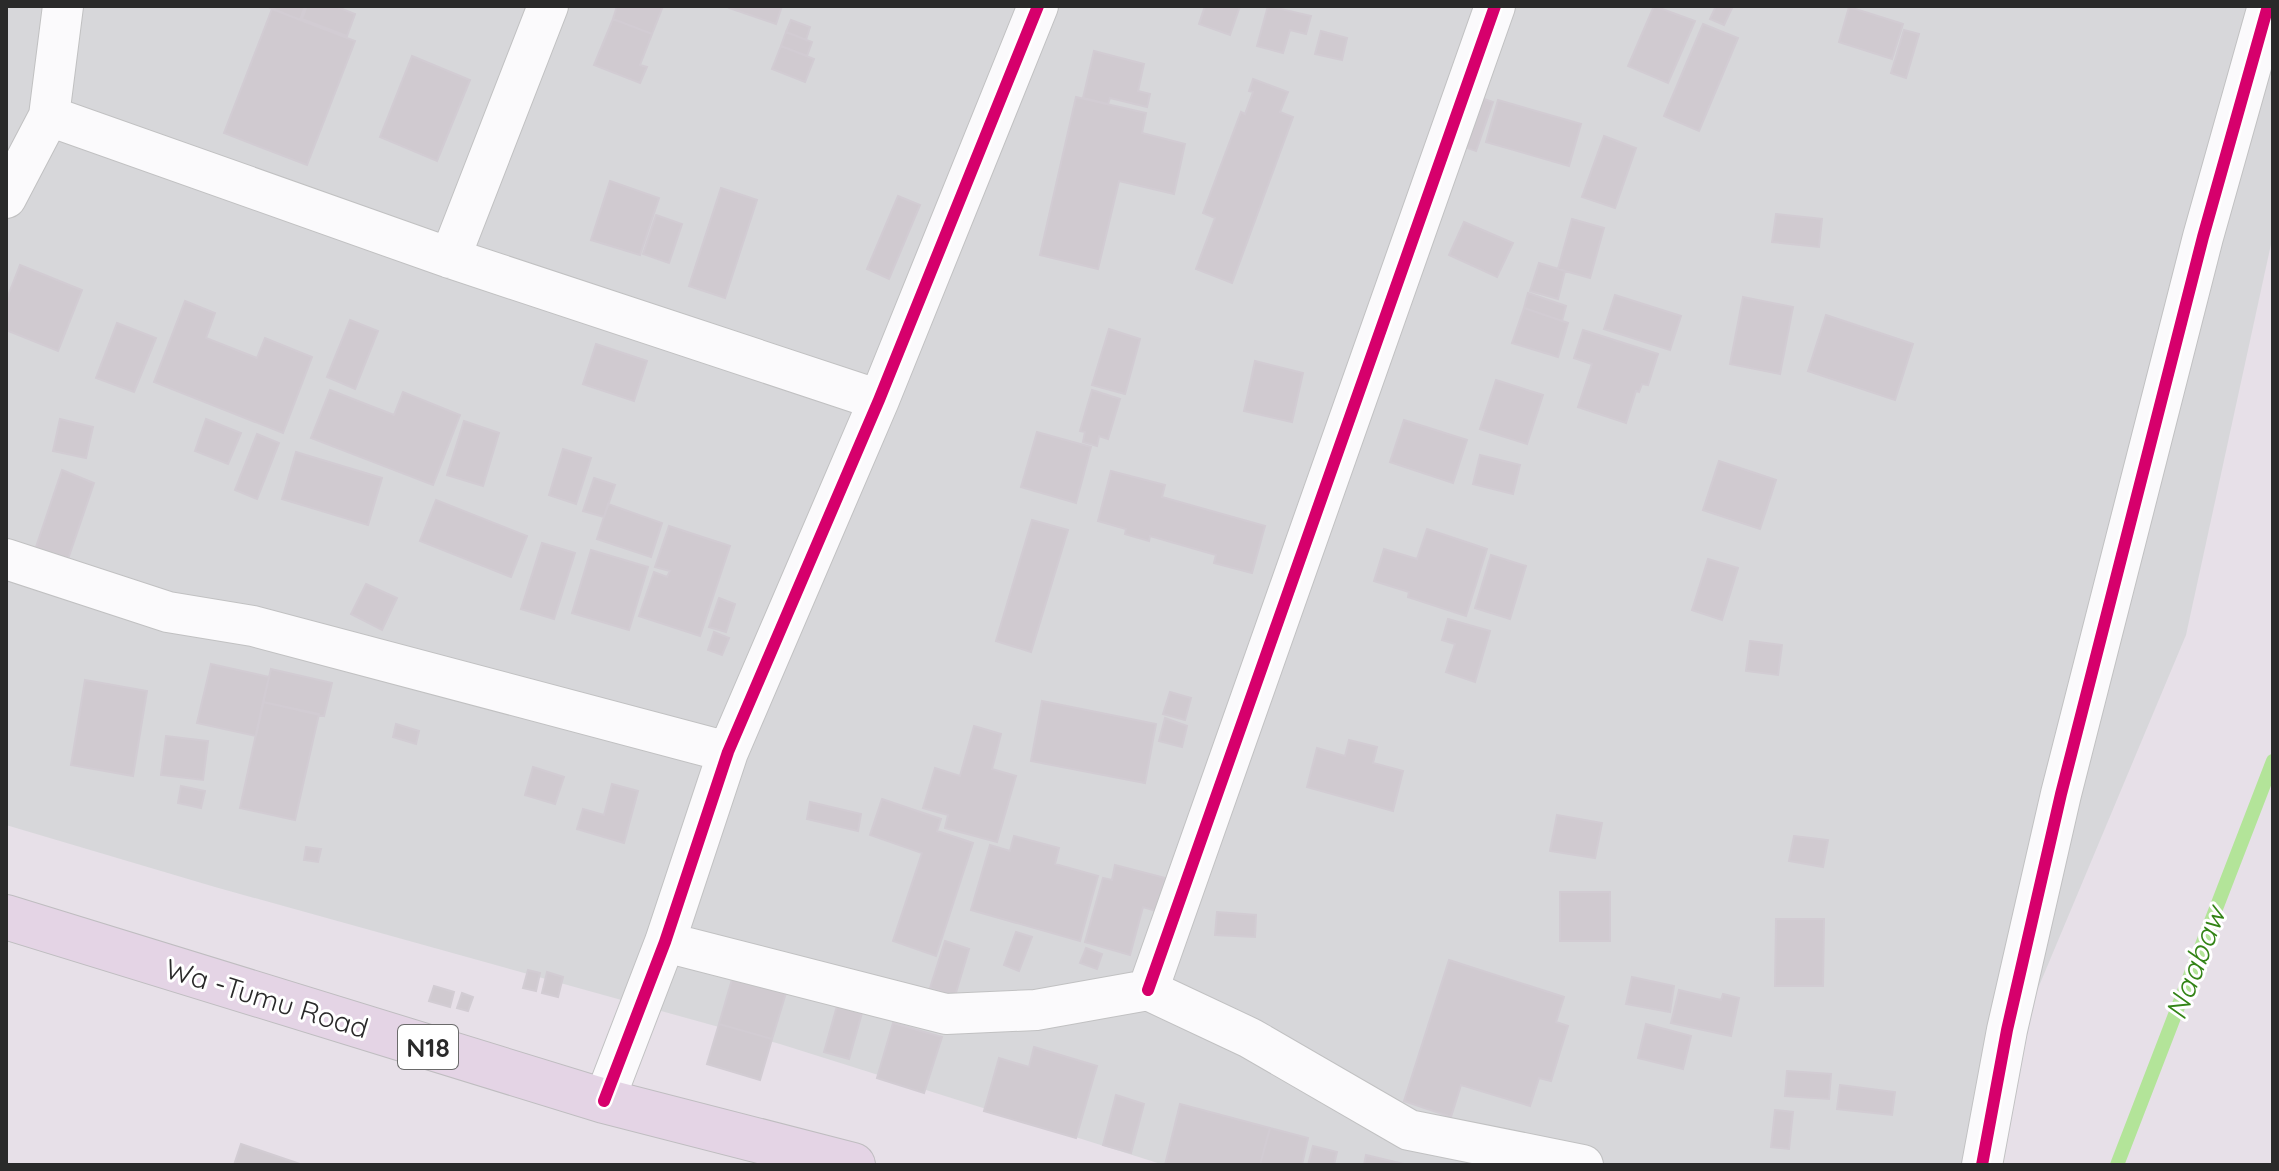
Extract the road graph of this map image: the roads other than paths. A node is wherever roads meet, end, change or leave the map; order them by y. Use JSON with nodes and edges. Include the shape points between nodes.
{"nodes":[{"id":1,"x":63,"y":6,"type":"edge"},
{"id":2,"x":548,"y":6,"type":"edge"},
{"id":3,"x":1038,"y":6,"type":"edge"},
{"id":4,"x":1495,"y":6,"type":"edge"},
{"id":5,"x":2268,"y":6,"type":"edge"},
{"id":6,"x":49,"y":116,"type":"junction"},
{"id":7,"x":6,"y":198,"type":"edge"},
{"id":8,"x":450,"y":258,"type":"junction"},
{"id":9,"x":879,"y":400,"type":"junction"},
{"id":10,"x":6,"y":559,"type":"edge"},
{"id":11,"x":728,"y":752,"type":"junction"},
{"id":12,"x":6,"y":917,"type":"edge"},
{"id":13,"x":665,"y":942,"type":"junction"},
{"id":14,"x":1148,"y":990,"type":"junction"},
{"id":15,"x":604,"y":1101,"type":"junction"},
{"id":16,"x":853,"y":1165,"type":"edge"},
{"id":17,"x":1583,"y":1165,"type":"edge"},
{"id":18,"x":1982,"y":1165,"type":"edge"}],
"edges":[{"from":1,"to":6,"type":"street"},
{"from":2,"to":8,"type":"street"},
{"from":3,"to":9,"type":"street"},
{"from":4,"to":14,"type":"street"},
{"from":5,"to":18,"type":"street","via":[[2203,237],[2061,794]]},
{"from":6,"to":7,"type":"street"},
{"from":6,"to":8,"type":"street"},
{"from":8,"to":9,"type":"street"},
{"from":9,"to":11,"type":"street"},
{"from":10,"to":11,"type":"street","via":[[168,612],[253,626]]},
{"from":11,"to":13,"type":"street"},
{"from":12,"to":15,"type":"highway","name":"Wa -Tumu Road","number":"N18"},
{"from":13,"to":14,"type":"street","via":[[946,1014],[1036,1010]]},
{"from":13,"to":15,"type":"street"},
{"from":14,"to":17,"type":"street","via":[[1250,1038],[1409,1130]]},
{"from":15,"to":16,"type":"highway","name":"Wa -Tumu Road","number":"N18"}]}
